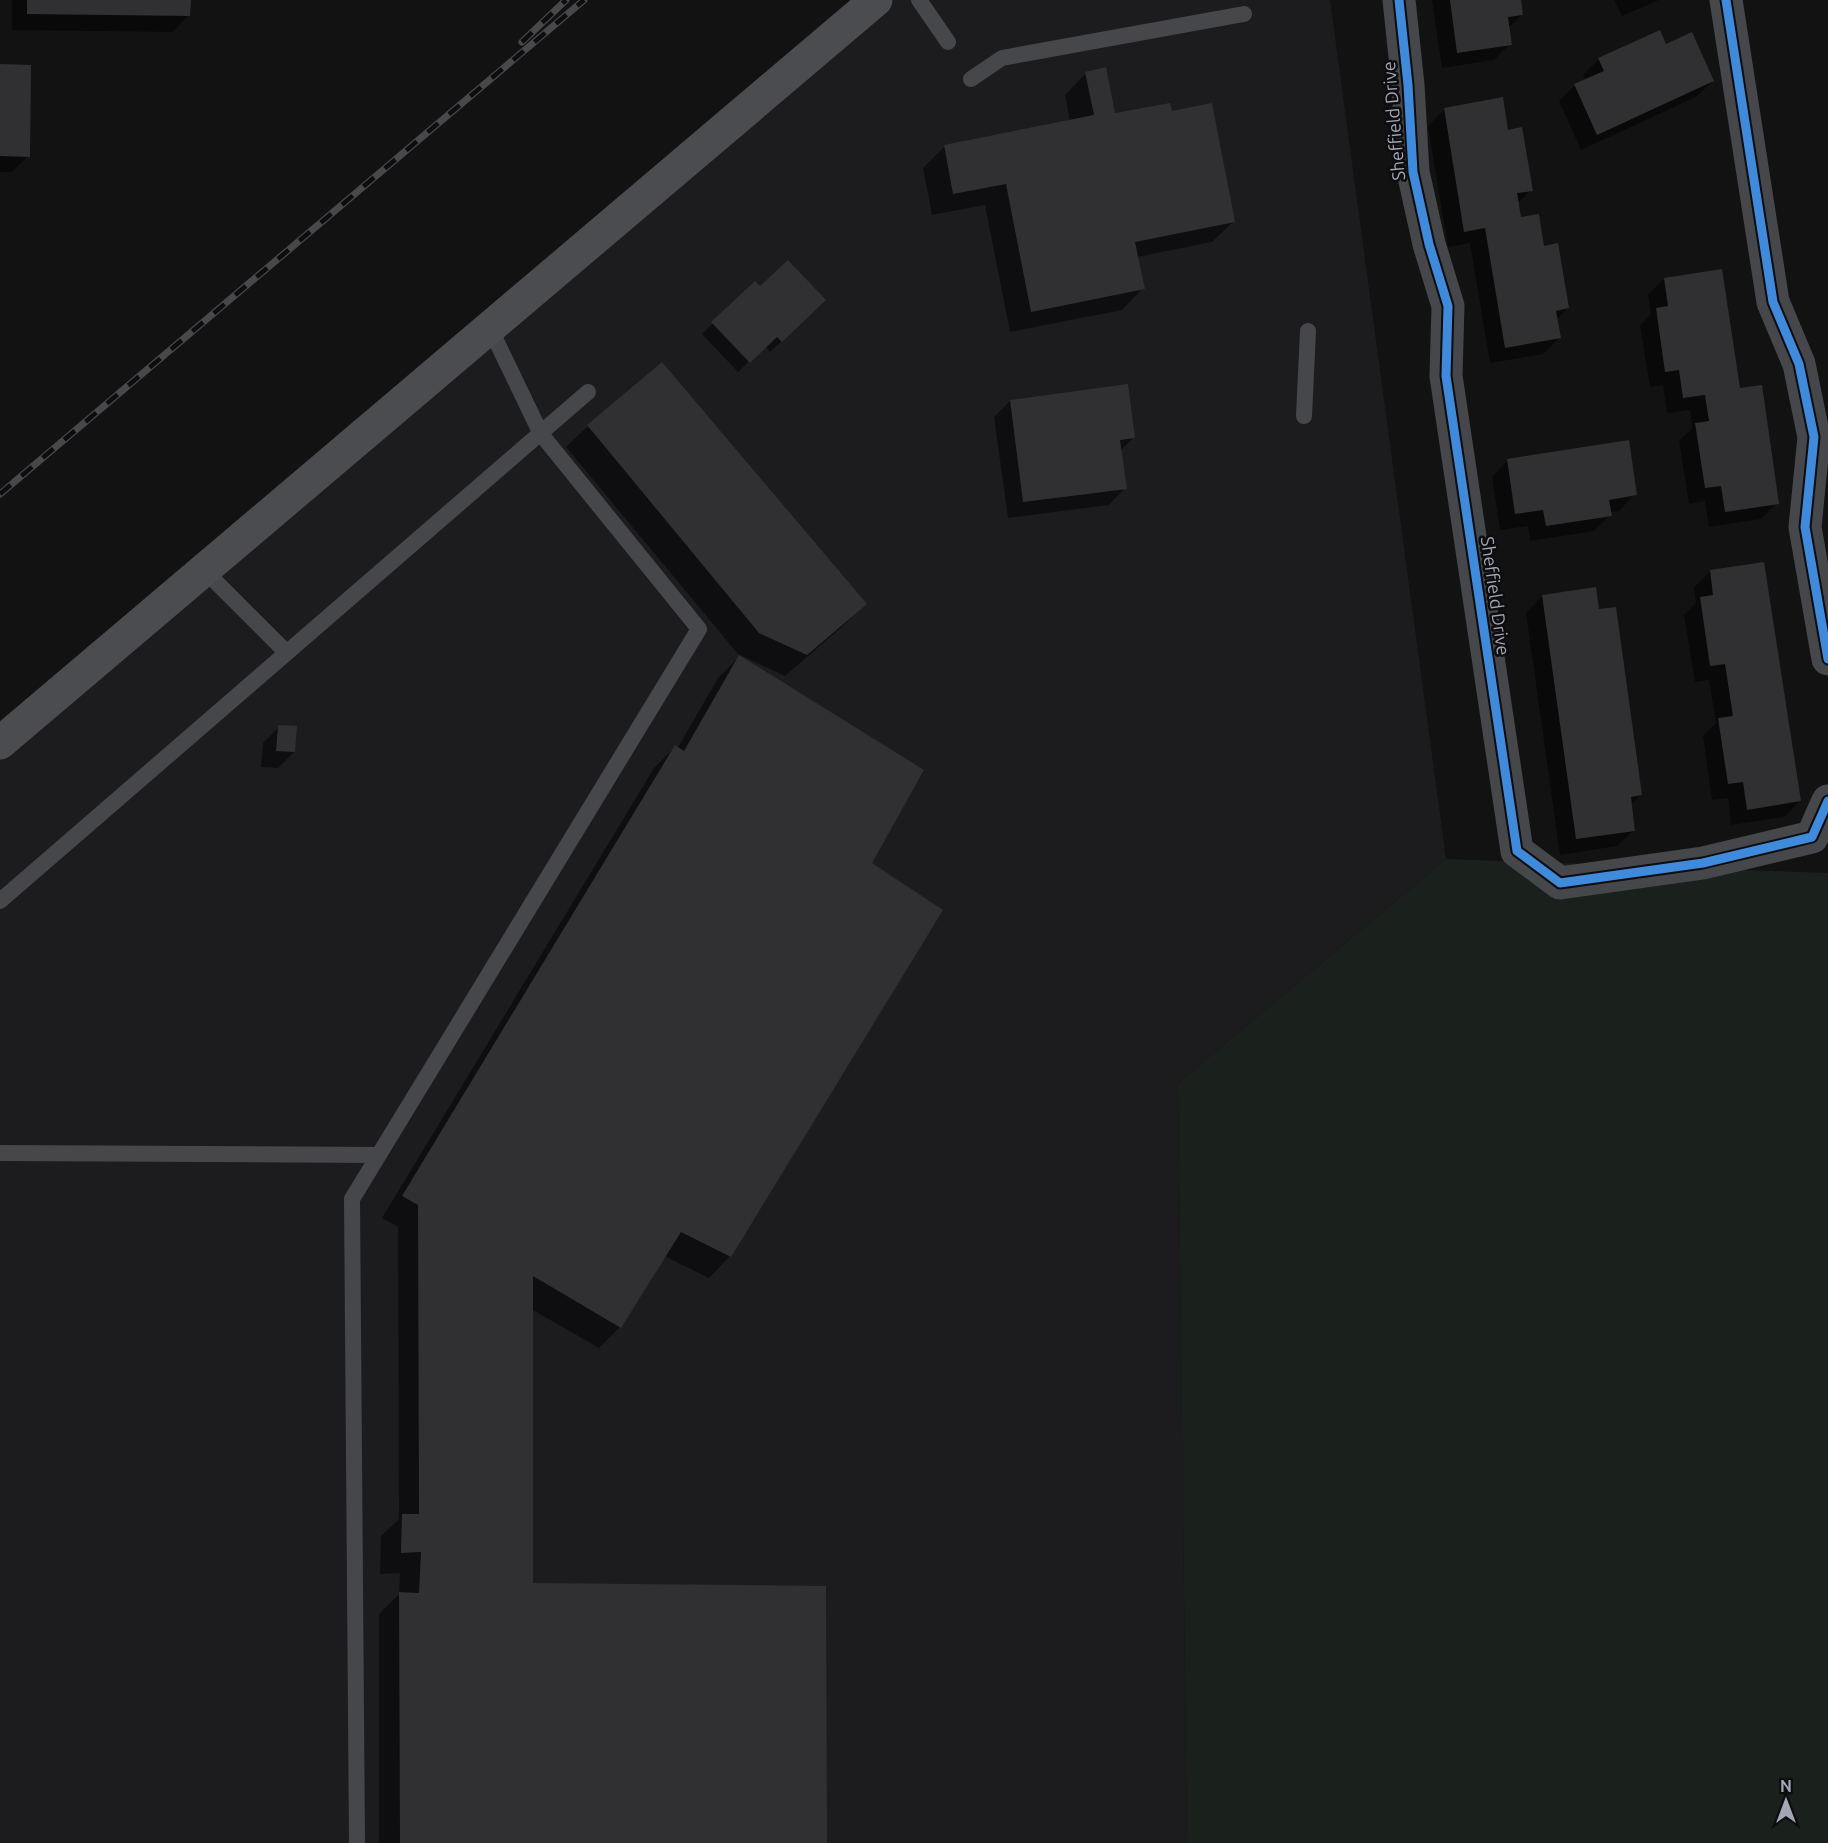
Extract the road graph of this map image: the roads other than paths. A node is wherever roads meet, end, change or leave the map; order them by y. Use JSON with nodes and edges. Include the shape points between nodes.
{"nodes":[{"id":1,"x":876,"y":0,"type":"edge"},
{"id":2,"x":919,"y":0,"type":"edge"},
{"id":3,"x":1399,"y":0,"type":"edge"},
{"id":4,"x":1726,"y":0,"type":"edge"},
{"id":5,"x":1244,"y":14,"type":"dead end"},
{"id":6,"x":948,"y":42,"type":"dead end"},
{"id":7,"x":971,"y":80,"type":"dead end"},
{"id":8,"x":490,"y":328,"type":"junction"},
{"id":9,"x":1308,"y":331,"type":"dead end"},
{"id":10,"x":588,"y":392,"type":"dead end"},
{"id":11,"x":1304,"y":416,"type":"dead end"},
{"id":12,"x":542,"y":434,"type":"junction"},
{"id":13,"x":204,"y":570,"type":"junction"},
{"id":14,"x":286,"y":652,"type":"junction"},
{"id":15,"x":1828,"y":659,"type":"edge"},
{"id":16,"x":0,"y":743,"type":"edge"},
{"id":17,"x":1828,"y":801,"type":"edge"},
{"id":18,"x":0,"y":901,"type":"edge"},
{"id":19,"x":0,"y":1153,"type":"edge"},
{"id":20,"x":379,"y":1155,"type":"junction"},
{"id":21,"x":357,"y":1843,"type":"edge"}],
"edges":[{"from":1,"to":8,"type":"main road"},
{"from":2,"to":6,"type":"lane"},
{"from":3,"to":17,"type":"street","name":"Sheffield Drive","via":[[1413,172],[1448,306],[1446,376],[1516,851],[1560,883],[1703,862],[1812,837]]},
{"from":4,"to":15,"type":"street","via":[[1773,302],[1799,364],[1814,437],[1805,527]]},
{"from":5,"to":7,"type":"lane","via":[[1002,58]]},
{"from":8,"to":12,"type":"lane"},
{"from":8,"to":13,"type":"main road"},
{"from":9,"to":11,"type":"lane"},
{"from":10,"to":12,"type":"lane"},
{"from":12,"to":14,"type":"lane"},
{"from":12,"to":20,"type":"lane","via":[[699,629]]},
{"from":13,"to":14,"type":"lane"},
{"from":13,"to":16,"type":"main road"},
{"from":14,"to":18,"type":"lane"},
{"from":19,"to":20,"type":"lane"},
{"from":20,"to":21,"type":"lane","via":[[352,1199]]}]}
